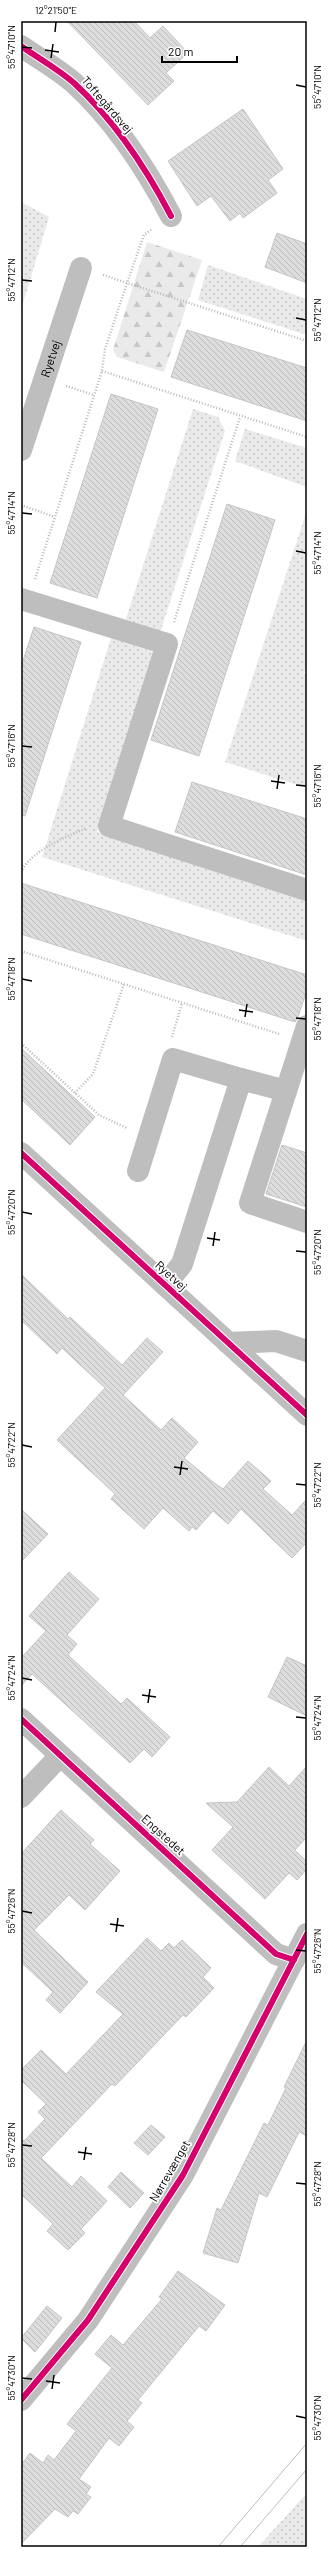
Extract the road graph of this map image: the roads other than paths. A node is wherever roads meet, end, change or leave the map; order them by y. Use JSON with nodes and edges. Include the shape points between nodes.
{"nodes":[{"id":1,"x":21,"y":46,"type":"edge"},
{"id":2,"x":171,"y":216,"type":"road end"},
{"id":3,"x":80,"y":268,"type":"road end"},
{"id":4,"x":21,"y":450,"type":"edge"},
{"id":5,"x":24,"y":600,"type":"edge"},
{"id":6,"x":307,"y":890,"type":"edge"},
{"id":7,"x":304,"y":1034,"type":"edge"},
{"id":8,"x":241,"y":1079,"type":"junction"},
{"id":9,"x":286,"y":1091,"type":"junction"},
{"id":10,"x":21,"y":1152,"type":"edge"},
{"id":11,"x":138,"y":1171,"type":"dead end"},
{"id":12,"x":307,"y":1222,"type":"edge"},
{"id":13,"x":165,"y":1285,"type":"junction"},
{"id":14,"x":228,"y":1343,"type":"junction"},
{"id":15,"x":307,"y":1351,"type":"edge"},
{"id":16,"x":307,"y":1415,"type":"edge"},
{"id":17,"x":21,"y":1719,"type":"edge"},
{"id":18,"x":60,"y":1756,"type":"junction"},
{"id":19,"x":21,"y":1797,"type":"edge"},
{"id":20,"x":307,"y":1934,"type":"edge"},
{"id":21,"x":294,"y":1960,"type":"junction"},
{"id":22,"x":21,"y":2400,"type":"edge"}],
"edges":[{"from":1,"to":2,"type":"street","name":"Toftegårdsvej","via":[[73,82],[119,133],[155,185]]},
{"from":3,"to":4,"type":"street","name":"Ryetvej"},
{"from":5,"to":6,"type":"street","via":[[167,644],[109,826]]},
{"from":7,"to":9,"type":"street"},
{"from":8,"to":9,"type":"street"},
{"from":8,"to":11,"type":"street","via":[[173,1059]]},
{"from":8,"to":13,"type":"street","via":[[182,1264]]},
{"from":9,"to":12,"type":"street","via":[[250,1203]]},
{"from":10,"to":13,"type":"street","name":"Ryetvej"},
{"from":13,"to":14,"type":"street","name":"Ryetvej"},
{"from":14,"to":15,"type":"street","via":[[276,1341]]},
{"from":14,"to":16,"type":"street","name":"Ryetvej"},
{"from":17,"to":18,"type":"street","name":"Engstedet"},
{"from":18,"to":19,"type":"street"},
{"from":18,"to":21,"type":"street","name":"Engstedet","via":[[276,1954]]},
{"from":20,"to":21,"type":"street","name":"Nørrevænget"},
{"from":21,"to":22,"type":"street","name":"Nørrevænget","via":[[183,2176],[88,2320]]}]}
